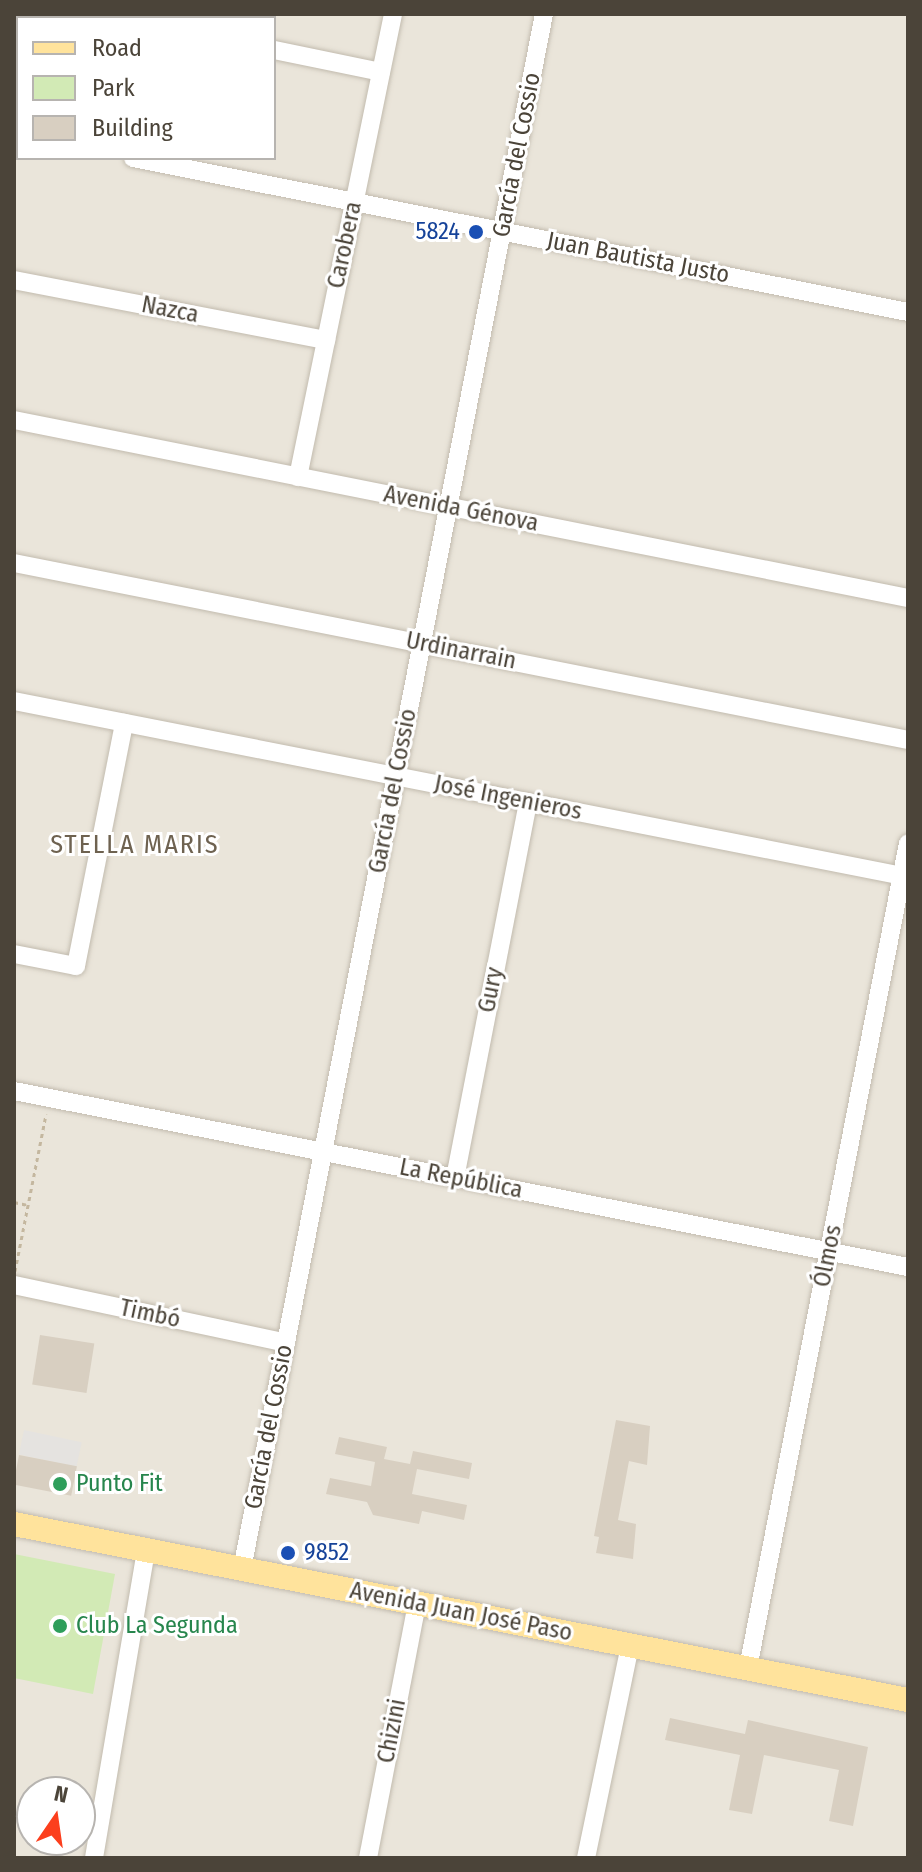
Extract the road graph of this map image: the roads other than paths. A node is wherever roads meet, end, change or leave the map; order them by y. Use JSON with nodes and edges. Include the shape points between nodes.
{"nodes":[{"id":1,"x":393,"y":14,"type":"edge"},
{"id":2,"x":544,"y":14,"type":"edge"},
{"id":3,"x":276,"y":50,"type":"edge"},
{"id":4,"x":381,"y":72,"type":"junction"},
{"id":5,"x":143,"y":160,"type":"edge"},
{"id":6,"x":354,"y":202,"type":"junction"},
{"id":7,"x":502,"y":231,"type":"junction"},
{"id":8,"x":14,"y":280,"type":"edge"},
{"id":9,"x":908,"y":312,"type":"edge"},
{"id":10,"x":326,"y":340,"type":"junction"},
{"id":11,"x":14,"y":420,"type":"edge"},
{"id":12,"x":298,"y":477,"type":"junction"},
{"id":13,"x":448,"y":507,"type":"junction"},
{"id":14,"x":14,"y":563,"type":"edge"},
{"id":15,"x":908,"y":598,"type":"edge"},
{"id":16,"x":422,"y":644,"type":"junction"},
{"id":17,"x":14,"y":702,"type":"edge"},
{"id":18,"x":124,"y":723,"type":"junction"},
{"id":19,"x":908,"y":740,"type":"edge"},
{"id":20,"x":396,"y":776,"type":"junction"},
{"id":21,"x":528,"y":802,"type":"junction"},
{"id":22,"x":908,"y":843,"type":"edge"},
{"id":23,"x":905,"y":876,"type":"edge"},
{"id":24,"x":14,"y":954,"type":"edge"},
{"id":25,"x":14,"y":1091,"type":"edge"},
{"id":26,"x":323,"y":1152,"type":"junction"},
{"id":27,"x":455,"y":1178,"type":"junction"},
{"id":28,"x":829,"y":1252,"type":"junction"},
{"id":29,"x":908,"y":1267,"type":"edge"},
{"id":30,"x":14,"y":1285,"type":"edge"},
{"id":31,"x":286,"y":1343,"type":"junction"},
{"id":32,"x":14,"y":1524,"type":"edge"},
{"id":33,"x":146,"y":1550,"type":"junction"},
{"id":34,"x":242,"y":1569,"type":"junction"},
{"id":35,"x":417,"y":1603,"type":"junction"},
{"id":36,"x":630,"y":1645,"type":"junction"},
{"id":37,"x":748,"y":1668,"type":"junction"},
{"id":38,"x":908,"y":1700,"type":"edge"},
{"id":39,"x":94,"y":1858,"type":"edge"},
{"id":40,"x":368,"y":1858,"type":"edge"},
{"id":41,"x":586,"y":1858,"type":"edge"}],
"edges":[{"from":1,"to":4,"type":"street","name":"Carobera"},
{"from":2,"to":7,"type":"street","name":"García del Cossio"},
{"from":3,"to":4,"type":"street"},
{"from":4,"to":6,"type":"street","name":"Carobera"},
{"from":5,"to":6,"type":"street","name":"Juan Bautista Justo"},
{"from":6,"to":7,"type":"street","name":"Juan Bautista Justo"},
{"from":6,"to":10,"type":"street","name":"Carobera"},
{"from":7,"to":9,"type":"street","name":"Juan Bautista Justo"},
{"from":7,"to":13,"type":"street","name":"García del Cossio"},
{"from":8,"to":10,"type":"street","name":"Nazca"},
{"from":10,"to":12,"type":"street","name":"Carobera"},
{"from":11,"to":12,"type":"street","name":"Avenida Génova"},
{"from":12,"to":13,"type":"street","name":"Avenida Génova"},
{"from":13,"to":15,"type":"street","name":"Avenida Génova"},
{"from":13,"to":16,"type":"street","name":"García del Cossio"},
{"from":14,"to":16,"type":"street","name":"Urdinarrain"},
{"from":16,"to":19,"type":"street","name":"Urdinarrain"},
{"from":16,"to":20,"type":"street","name":"García del Cossio"},
{"from":17,"to":18,"type":"street","name":"José Ingenieros"},
{"from":18,"to":20,"type":"street","name":"José Ingenieros"},
{"from":18,"to":24,"type":"street","via":[[76,966]]},
{"from":20,"to":21,"type":"street","name":"José Ingenieros"},
{"from":20,"to":26,"type":"street","name":"García del Cossio"},
{"from":21,"to":23,"type":"street","name":"José Ingenieros"},
{"from":21,"to":27,"type":"street","name":"Gury"},
{"from":22,"to":23,"type":"street","name":"Ólmos"},
{"from":23,"to":28,"type":"street","name":"Ólmos"},
{"from":25,"to":26,"type":"street","name":"La República"},
{"from":26,"to":27,"type":"street","name":"La República"},
{"from":26,"to":31,"type":"street","name":"García del Cossio"},
{"from":27,"to":28,"type":"street","name":"La República"},
{"from":28,"to":29,"type":"street","name":"La República"},
{"from":28,"to":37,"type":"street","name":"Ólmos"},
{"from":30,"to":31,"type":"street","name":"Timbó"},
{"from":31,"to":34,"type":"street","name":"García del Cossio"},
{"from":32,"to":33,"type":"main road","name":"Avenida Juan José Paso"},
{"from":33,"to":34,"type":"main road","name":"Avenida Juan José Paso"},
{"from":33,"to":39,"type":"street"},
{"from":34,"to":35,"type":"main road","name":"Avenida Juan José Paso"},
{"from":35,"to":36,"type":"main road","name":"Avenida Juan José Paso"},
{"from":35,"to":40,"type":"street","name":"Chizini"},
{"from":36,"to":37,"type":"main road","name":"Avenida Juan José Paso"},
{"from":36,"to":41,"type":"street"},
{"from":37,"to":38,"type":"main road","name":"Avenida Juan José Paso"}]}
